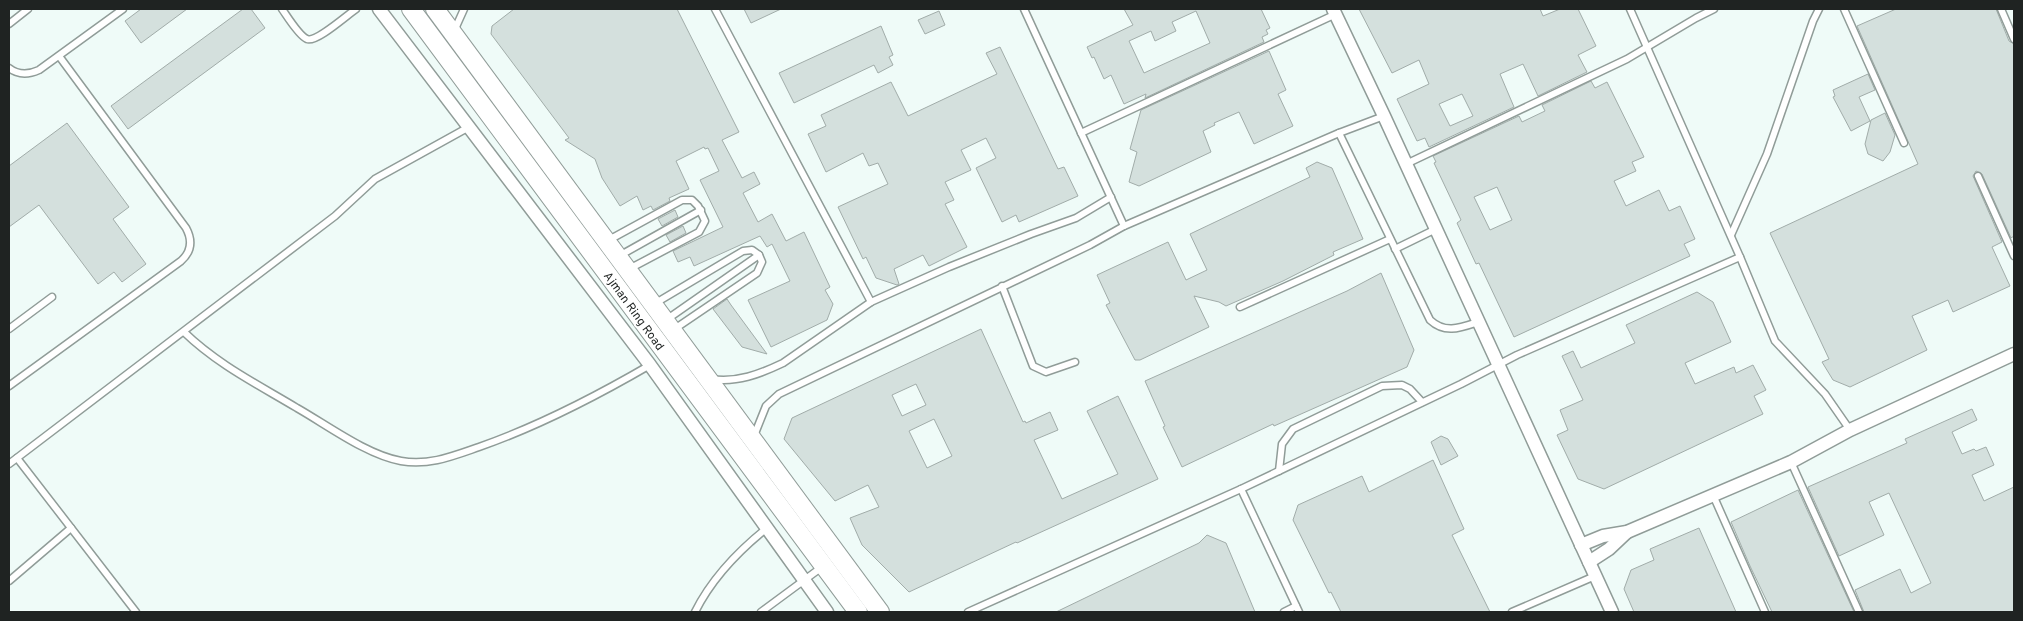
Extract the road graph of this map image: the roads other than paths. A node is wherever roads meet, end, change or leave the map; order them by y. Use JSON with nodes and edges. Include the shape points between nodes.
{"nodes":[{"id":1,"x":28,"y":9,"type":"edge"},
{"id":2,"x":123,"y":9,"type":"edge"},
{"id":3,"x":282,"y":9,"type":"edge"},
{"id":4,"x":356,"y":9,"type":"edge"},
{"id":5,"x":380,"y":9,"type":"edge"},
{"id":6,"x":411,"y":9,"type":"edge"},
{"id":7,"x":435,"y":9,"type":"edge"},
{"id":8,"x":464,"y":9,"type":"edge"},
{"id":9,"x":715,"y":9,"type":"edge"},
{"id":10,"x":1024,"y":9,"type":"edge"},
{"id":11,"x":1630,"y":9,"type":"edge"},
{"id":12,"x":1714,"y":9,"type":"edge"},
{"id":13,"x":1819,"y":9,"type":"edge"},
{"id":14,"x":1844,"y":9,"type":"edge"},
{"id":15,"x":2001,"y":9,"type":"edge"},
{"id":16,"x":1334,"y":12,"type":"edge"},
{"id":17,"x":9,"y":24,"type":"edge"},
{"id":18,"x":453,"y":36,"type":"junction"},
{"id":19,"x":2014,"y":39,"type":"edge"},
{"id":20,"x":1647,"y":47,"type":"junction"},
{"id":21,"x":59,"y":56,"type":"junction"},
{"id":22,"x":9,"y":68,"type":"edge"},
{"id":23,"x":1384,"y":116,"type":"junction"},
{"id":24,"x":469,"y":127,"type":"junction"},
{"id":25,"x":1081,"y":133,"type":"junction"},
{"id":26,"x":1339,"y":133,"type":"junction"},
{"id":27,"x":1904,"y":142,"type":"dead end"},
{"id":28,"x":1406,"y":164,"type":"junction"},
{"id":29,"x":1978,"y":176,"type":"dead end"},
{"id":30,"x":1111,"y":197,"type":"junction"},
{"id":31,"x":700,"y":210,"type":"junction"},
{"id":32,"x":1124,"y":226,"type":"junction"},
{"id":33,"x":1436,"y":230,"type":"junction"},
{"id":34,"x":1731,"y":236,"type":"junction"},
{"id":35,"x":1390,"y":238,"type":"junction"},
{"id":36,"x":606,"y":241,"type":"junction"},
{"id":37,"x":1395,"y":249,"type":"junction"},
{"id":38,"x":759,"y":256,"type":"junction"},
{"id":39,"x":2014,"y":256,"type":"edge"},
{"id":40,"x":1740,"y":257,"type":"junction"},
{"id":41,"x":622,"y":263,"type":"junction"},
{"id":42,"x":1002,"y":286,"type":"junction"},
{"id":43,"x":52,"y":297,"type":"dead end"},
{"id":44,"x":871,"y":302,"type":"junction"},
{"id":45,"x":653,"y":305,"type":"junction"},
{"id":46,"x":1240,"y":306,"type":"dead end"},
{"id":47,"x":1478,"y":322,"type":"junction"},
{"id":48,"x":669,"y":326,"type":"junction"},
{"id":49,"x":9,"y":329,"type":"edge"},
{"id":50,"x":184,"y":332,"type":"junction"},
{"id":51,"x":2014,"y":354,"type":"edge"},
{"id":52,"x":1075,"y":362,"type":"dead end"},
{"id":53,"x":650,"y":365,"type":"junction"},
{"id":54,"x":1498,"y":366,"type":"junction"},
{"id":55,"x":707,"y":378,"type":"junction"},
{"id":56,"x":9,"y":386,"type":"edge"},
{"id":57,"x":1422,"y":402,"type":"junction"},
{"id":58,"x":1850,"y":430,"type":"junction"},
{"id":59,"x":753,"y":439,"type":"junction"},
{"id":60,"x":17,"y":458,"type":"junction"},
{"id":61,"x":1791,"y":462,"type":"junction"},
{"id":62,"x":9,"y":464,"type":"edge"},
{"id":63,"x":1279,"y":471,"type":"junction"},
{"id":64,"x":1241,"y":489,"type":"junction"},
{"id":65,"x":1713,"y":495,"type":"junction"},
{"id":66,"x":71,"y":528,"type":"junction"},
{"id":67,"x":766,"y":528,"type":"junction"},
{"id":68,"x":1628,"y":532,"type":"junction"},
{"id":69,"x":1581,"y":545,"type":"junction"},
{"id":70,"x":1589,"y":562,"type":"junction"},
{"id":71,"x":823,"y":566,"type":"junction"},
{"id":72,"x":1595,"y":576,"type":"junction"},
{"id":73,"x":804,"y":580,"type":"junction"},
{"id":74,"x":9,"y":581,"type":"edge"},
{"id":75,"x":1297,"y":609,"type":"edge"},
{"id":76,"x":136,"y":612,"type":"edge"},
{"id":77,"x":695,"y":612,"type":"edge"},
{"id":78,"x":761,"y":612,"type":"edge"},
{"id":79,"x":827,"y":612,"type":"edge"},
{"id":80,"x":858,"y":612,"type":"edge"},
{"id":81,"x":880,"y":612,"type":"edge"},
{"id":82,"x":968,"y":612,"type":"edge"},
{"id":83,"x":1284,"y":612,"type":"edge"},
{"id":84,"x":1512,"y":612,"type":"edge"},
{"id":85,"x":1612,"y":612,"type":"edge"},
{"id":86,"x":1764,"y":612,"type":"edge"},
{"id":87,"x":1858,"y":612,"type":"edge"}],
"edges":[{"from":1,"to":17,"type":"lane"},
{"from":2,"to":21,"type":"lane"},
{"from":3,"to":4,"type":"lane","via":[[304,38],[311,40]]},
{"from":5,"to":24,"type":"street"},
{"from":6,"to":71,"type":"main road","name":"Ajman Ring Road"},
{"from":7,"to":18,"type":"main road","name":"Ajman Ring Road"},
{"from":8,"to":18,"type":"lane"},
{"from":9,"to":44,"type":"lane"},
{"from":10,"to":25,"type":"lane"},
{"from":11,"to":20,"type":"lane"},
{"from":12,"to":20,"type":"lane"},
{"from":13,"to":34,"type":"lane","via":[[1767,154]]},
{"from":14,"to":27,"type":"lane"},
{"from":15,"to":19,"type":"lane"},
{"from":16,"to":23,"type":"street"},
{"from":16,"to":25,"type":"lane"},
{"from":18,"to":36,"type":"main road","name":"Ajman Ring Road"},
{"from":20,"to":28,"type":"lane"},
{"from":20,"to":34,"type":"lane"},
{"from":21,"to":22,"type":"lane","via":[[32,73],[19,73]]},
{"from":21,"to":56,"type":"lane","via":[[186,228],[191,246],[181,262]]},
{"from":23,"to":26,"type":"lane"},
{"from":23,"to":28,"type":"street"},
{"from":24,"to":50,"type":"lane","via":[[375,179],[335,216]]},
{"from":24,"to":53,"type":"street"},
{"from":25,"to":30,"type":"lane"},
{"from":26,"to":32,"type":"lane"},
{"from":26,"to":35,"type":"lane"},
{"from":28,"to":33,"type":"street"},
{"from":29,"to":39,"type":"lane"},
{"from":30,"to":32,"type":"lane"},
{"from":30,"to":44,"type":"lane","via":[[1076,218]]},
{"from":31,"to":36,"type":"lane","via":[[692,200],[682,200]]},
{"from":31,"to":41,"type":"lane"},
{"from":31,"to":41,"type":"lane","via":[[704,225],[696,234]]},
{"from":32,"to":42,"type":"lane"},
{"from":33,"to":37,"type":"lane"},
{"from":33,"to":47,"type":"street"},
{"from":34,"to":40,"type":"lane"},
{"from":35,"to":37,"type":"lane"},
{"from":35,"to":46,"type":"lane"},
{"from":36,"to":41,"type":"main road","name":"Ajman Ring Road"},
{"from":37,"to":47,"type":"lane","via":[[1430,320],[1450,330]]},
{"from":38,"to":45,"type":"lane","via":[[752,250],[743,251]]},
{"from":38,"to":48,"type":"lane"},
{"from":38,"to":48,"type":"lane","via":[[761,266],[754,275]]},
{"from":40,"to":54,"type":"lane"},
{"from":40,"to":58,"type":"lane","via":[[1775,341],[1825,394]]},
{"from":41,"to":45,"type":"main road","name":"Ajman Ring Road"},
{"from":42,"to":52,"type":"lane","via":[[1033,366],[1046,372]]},
{"from":42,"to":59,"type":"lane","via":[[779,394],[760,416]]},
{"from":43,"to":49,"type":"lane"},
{"from":44,"to":55,"type":"lane","via":[[770,369],[745,378]]},
{"from":45,"to":48,"type":"main road","name":"Ajman Ring Road"},
{"from":47,"to":54,"type":"street"},
{"from":48,"to":55,"type":"main road","name":"Ajman Ring Road"},
{"from":50,"to":53,"type":"lane","via":[[236,373],[363,446],[388,458],[415,462],[441,459],[520,431],[586,401]]},
{"from":50,"to":60,"type":"lane"},
{"from":51,"to":58,"type":"street"},
{"from":53,"to":67,"type":"street"},
{"from":54,"to":57,"type":"lane"},
{"from":54,"to":69,"type":"street"},
{"from":55,"to":59,"type":"main road","name":"Ajman Ring Road"},
{"from":57,"to":63,"type":"lane"},
{"from":57,"to":63,"type":"lane","via":[[1410,389],[1388,384],[1293,429],[1282,444]]},
{"from":58,"to":61,"type":"street"},
{"from":59,"to":81,"type":"main road","name":"Ajman Ring Road"},
{"from":60,"to":62,"type":"lane"},
{"from":60,"to":66,"type":"lane"},
{"from":61,"to":65,"type":"street"},
{"from":61,"to":87,"type":"lane"},
{"from":63,"to":64,"type":"lane"},
{"from":64,"to":75,"type":"lane"},
{"from":64,"to":82,"type":"lane"},
{"from":65,"to":68,"type":"street"},
{"from":65,"to":86,"type":"lane"},
{"from":66,"to":74,"type":"lane"},
{"from":66,"to":76,"type":"lane"},
{"from":67,"to":73,"type":"street"},
{"from":67,"to":77,"type":"lane","via":[[722,571]]},
{"from":68,"to":69,"type":"street","via":[[1603,536]]},
{"from":68,"to":70,"type":"street"},
{"from":69,"to":70,"type":"street"},
{"from":70,"to":72,"type":"street"},
{"from":71,"to":73,"type":"lane"},
{"from":71,"to":80,"type":"main road","name":"Ajman Ring Road"},
{"from":72,"to":84,"type":"lane"},
{"from":72,"to":85,"type":"street"},
{"from":73,"to":78,"type":"lane"},
{"from":73,"to":79,"type":"street"},
{"from":75,"to":83,"type":"lane"}]}
